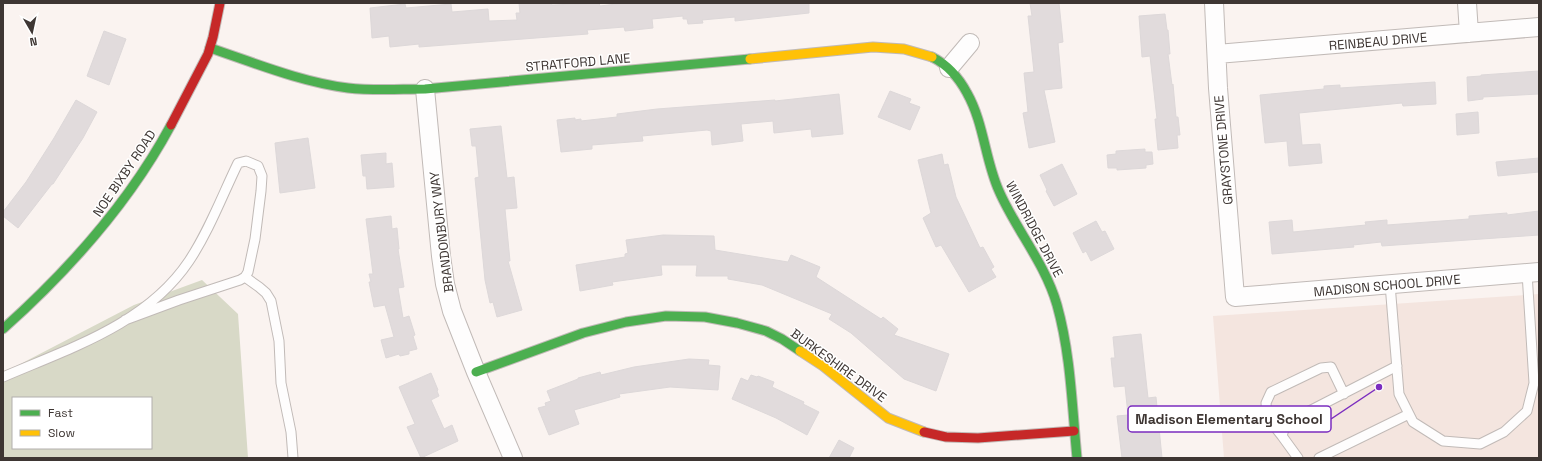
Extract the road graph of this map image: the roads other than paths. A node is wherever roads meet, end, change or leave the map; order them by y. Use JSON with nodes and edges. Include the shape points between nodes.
{"nodes":[{"id":1,"x":220,"y":3,"type":"edge"},
{"id":2,"x":1214,"y":3,"type":"edge"},
{"id":3,"x":1467,"y":3,"type":"edge"},
{"id":4,"x":1539,"y":27,"type":"edge"},
{"id":5,"x":1469,"y":33,"type":"junction"},
{"id":6,"x":970,"y":43,"type":"dead end"},
{"id":7,"x":210,"y":48,"type":"junction"},
{"id":8,"x":1217,"y":54,"type":"junction"},
{"id":9,"x":949,"y":68,"type":"junction"},
{"id":10,"x":425,"y":89,"type":"junction"},
{"id":11,"x":1533,"y":273,"type":"edge"},
{"id":12,"x":244,"y":277,"type":"junction"},
{"id":13,"x":1390,"y":284,"type":"junction"},
{"id":14,"x":1235,"y":297,"type":"joint"},
{"id":15,"x":125,"y":320,"type":"junction"},
{"id":16,"x":3,"y":329,"type":"edge"},
{"id":17,"x":1397,"y":366,"type":"junction"},
{"id":18,"x":476,"y":372,"type":"junction"},
{"id":19,"x":3,"y":377,"type":"edge"},
{"id":20,"x":1344,"y":394,"type":"junction"},
{"id":21,"x":1409,"y":414,"type":"junction"},
{"id":22,"x":1074,"y":431,"type":"junction"},
{"id":23,"x":1282,"y":436,"type":"junction"},
{"id":24,"x":293,"y":458,"type":"edge"},
{"id":25,"x":513,"y":458,"type":"edge"},
{"id":26,"x":1077,"y":458,"type":"edge"},
{"id":27,"x":1298,"y":458,"type":"edge"},
{"id":28,"x":1319,"y":458,"type":"edge"}],
"edges":[{"from":1,"to":7,"type":"street","name":"NOE BIXBY ROAD"},
{"from":2,"to":8,"type":"street","name":"GRAYSTONE DRIVE"},
{"from":3,"to":5,"type":"street"},
{"from":4,"to":5,"type":"street","name":"REINBEAU DRIVE"},
{"from":5,"to":8,"type":"street","name":"REINBEAU DRIVE"},
{"from":6,"to":9,"type":"street"},
{"from":7,"to":10,"type":"street","name":"STRATFORD LANE","via":[[316,82],[379,90]]},
{"from":7,"to":16,"type":"street","name":"NOE BIXBY ROAD","via":[[170,128],[120,206],[72,262]]},
{"from":8,"to":14,"type":"street","name":"GRAYSTONE DRIVE"},
{"from":9,"to":10,"type":"street","name":"STRATFORD LANE","via":[[932,57],[913,51],[873,47]]},
{"from":9,"to":22,"type":"street","name":"WINDRIDGE DRIVE","via":[[961,81],[970,97],[999,191],[1042,265],[1055,299],[1067,352]]},
{"from":10,"to":18,"type":"street","name":"BRANDONBURY WAY","via":[[445,284],[452,311]]},
{"from":11,"to":13,"type":"street","name":"MADISON SCHOOL DRIVE"},
{"from":11,"to":21,"type":"lane","via":[[1534,383],[1527,410],[1504,432],[1480,444],[1443,441],[1413,422]]},
{"from":12,"to":15,"type":"lane"},
{"from":12,"to":15,"type":"lane","via":[[248,272],[255,239],[262,176],[258,166],[246,162],[238,163],[207,231],[189,262],[168,288]]},
{"from":12,"to":24,"type":"lane","via":[[263,290],[271,301],[279,341],[281,383],[291,432]]},
{"from":13,"to":14,"type":"street","name":"MADISON SCHOOL DRIVE"},
{"from":13,"to":17,"type":"lane"},
{"from":15,"to":19,"type":"lane","via":[[98,336]]},
{"from":17,"to":20,"type":"lane"},
{"from":17,"to":21,"type":"lane","via":[[1399,394]]},
{"from":18,"to":22,"type":"street","name":"BURKESHIRE DRIVE","via":[[583,333],[626,322],[666,316],[705,317],[766,331],[782,339],[823,366],[888,418],[918,430],[946,437],[978,438]]},
{"from":18,"to":25,"type":"street","name":"BRANDONBURY WAY"},
{"from":20,"to":23,"type":"lane","via":[[1286,423]]},
{"from":20,"to":23,"type":"lane","via":[[1331,367],[1321,368],[1271,392],[1266,403],[1267,417]]},
{"from":21,"to":28,"type":"lane"},
{"from":22,"to":26,"type":"street","name":"WINDRIDGE DRIVE"},
{"from":23,"to":27,"type":"lane"}]}
